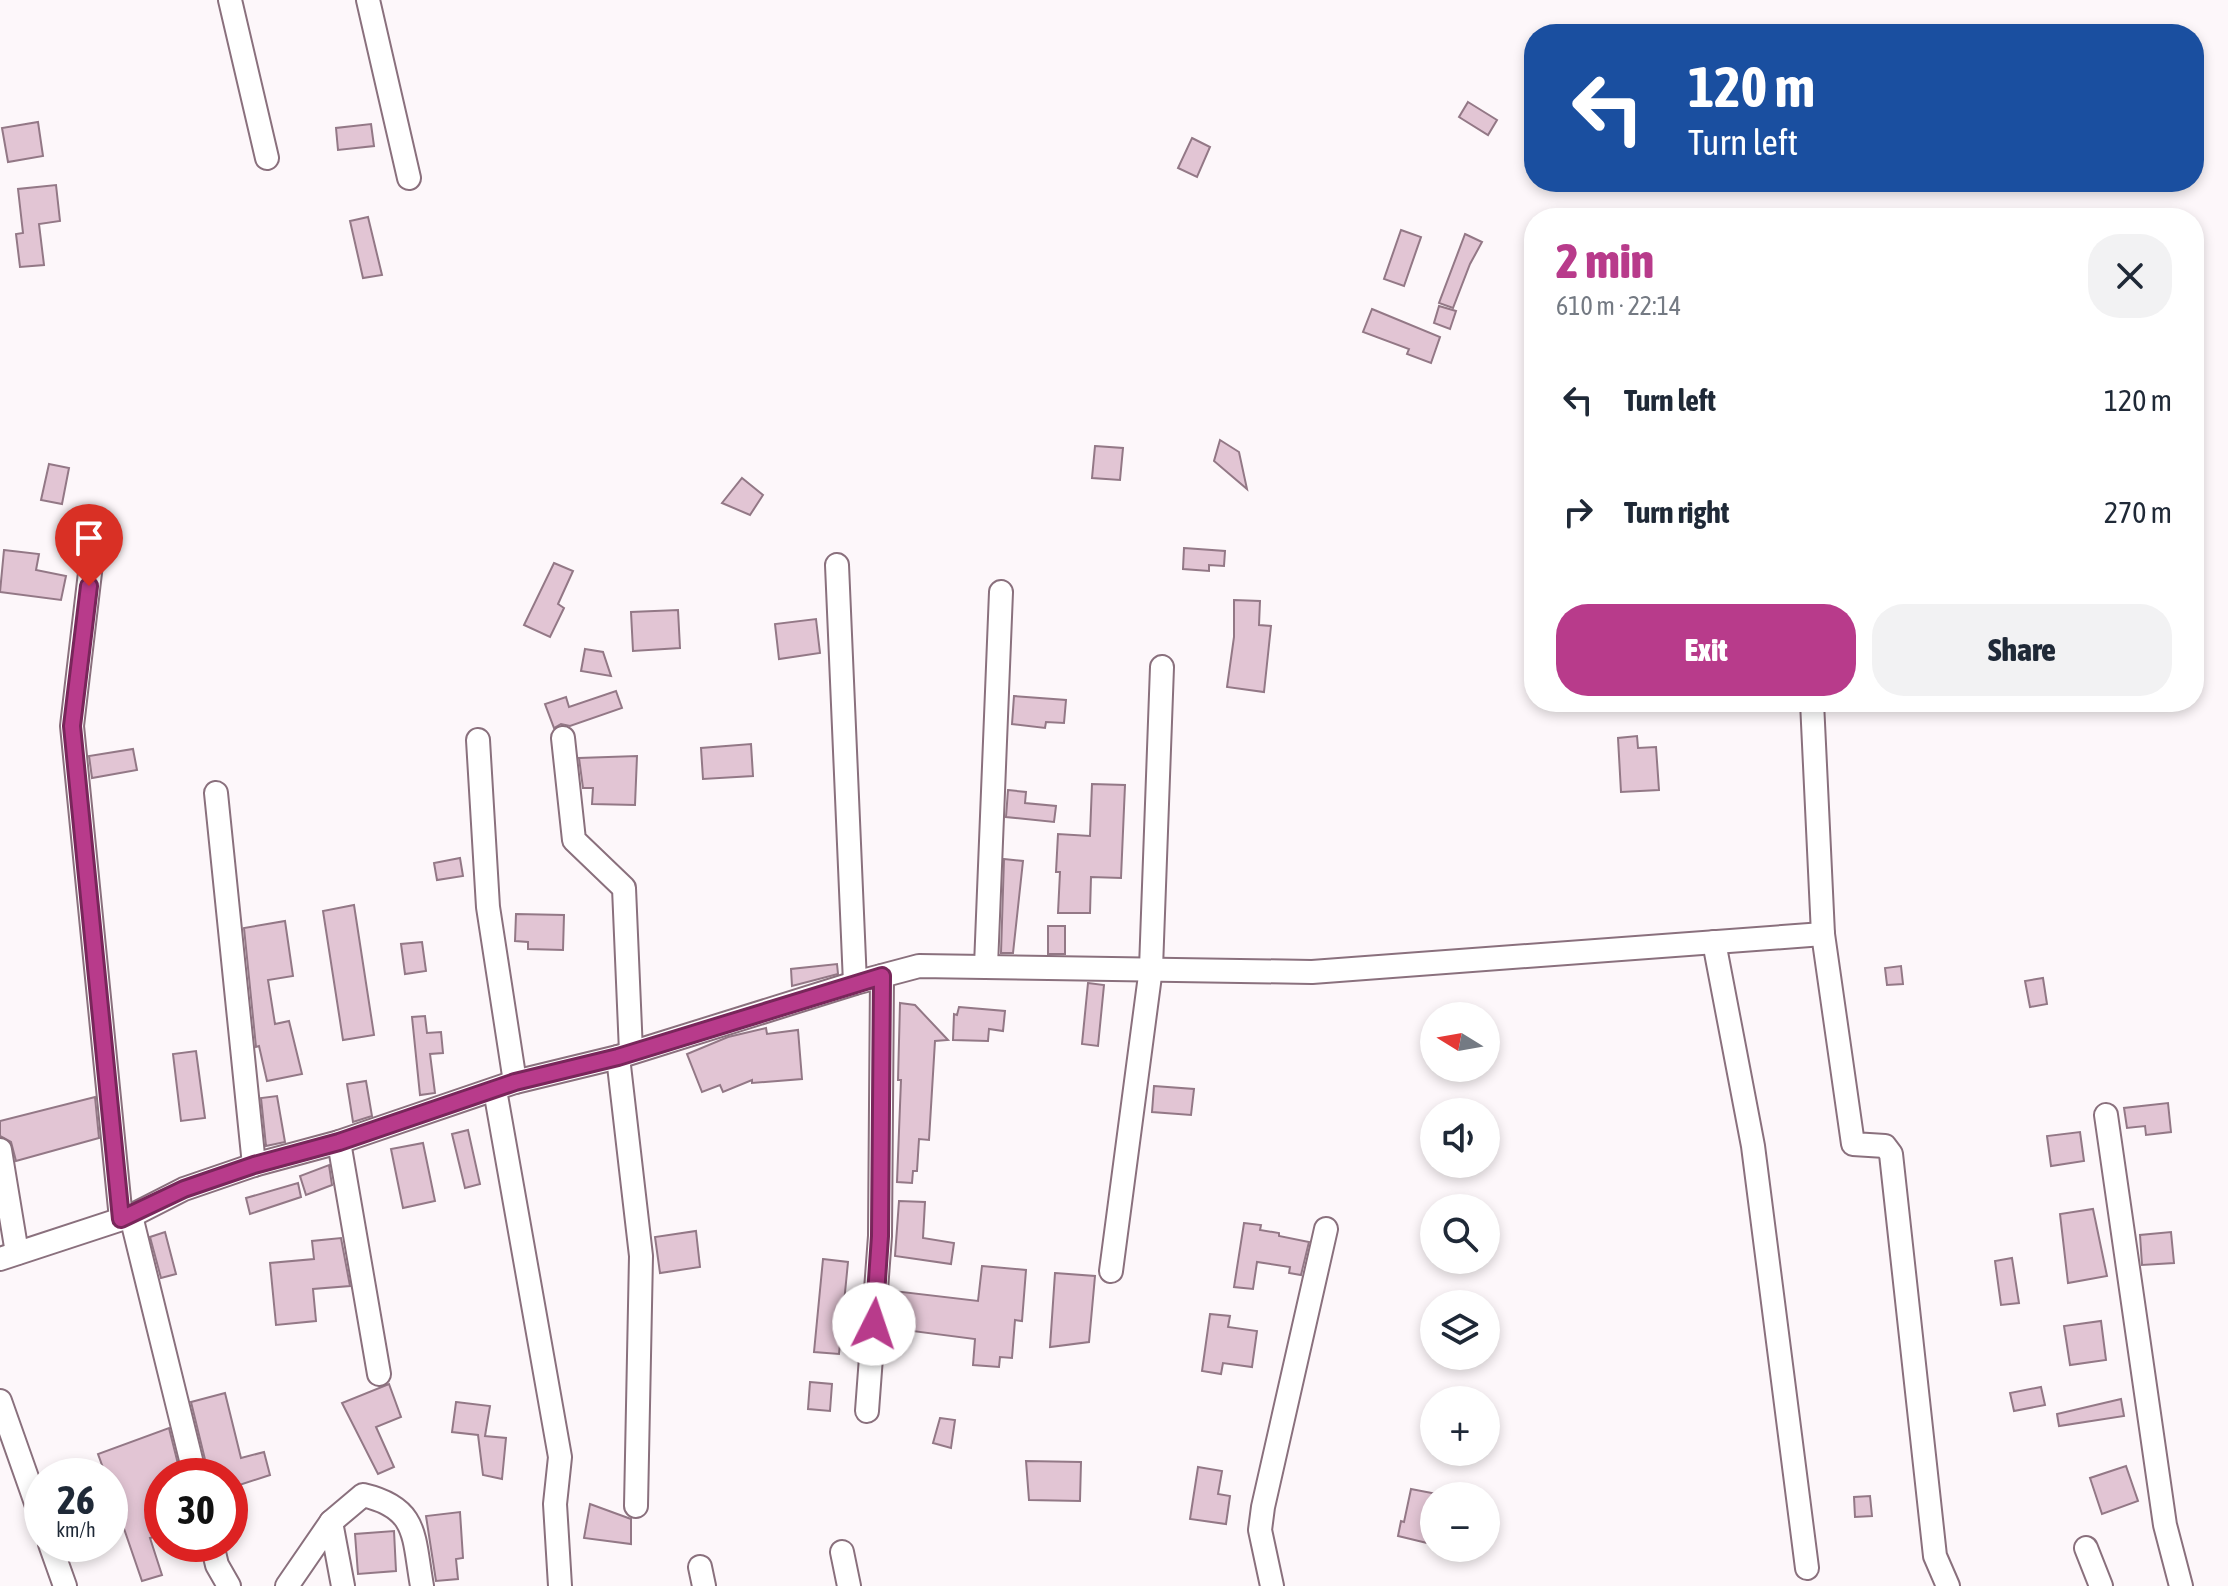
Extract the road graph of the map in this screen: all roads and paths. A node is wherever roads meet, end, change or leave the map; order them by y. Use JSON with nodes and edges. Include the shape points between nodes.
{"nodes":[{"id":1,"x":230,"y":0,"type":"edge"},
{"id":2,"x":368,"y":0,"type":"edge"},
{"id":3,"x":267,"y":158,"type":"dead end"},
{"id":4,"x":409,"y":178,"type":"dead end"},
{"id":5,"x":95,"y":530,"type":"dead end"},
{"id":6,"x":837,"y":565,"type":"dead end"},
{"id":7,"x":1001,"y":592,"type":"dead end"},
{"id":8,"x":1162,"y":667,"type":"dead end"},
{"id":9,"x":1812,"y":712,"type":"edge"},
{"id":10,"x":563,"y":738,"type":"dead end"},
{"id":11,"x":478,"y":740,"type":"dead end"},
{"id":12,"x":216,"y":793,"type":"dead end"},
{"id":13,"x":1823,"y":934,"type":"junction"},
{"id":14,"x":1714,"y":942,"type":"junction"},
{"id":15,"x":986,"y":966,"type":"junction"},
{"id":16,"x":1151,"y":968,"type":"junction"},
{"id":17,"x":882,"y":976,"type":"junction"},
{"id":18,"x":855,"y":983,"type":"junction"},
{"id":19,"x":624,"y":1055,"type":"junction"},
{"id":20,"x":505,"y":1086,"type":"junction"},
{"id":21,"x":2106,"y":1115,"type":"dead end"},
{"id":22,"x":339,"y":1142,"type":"junction"},
{"id":23,"x":0,"y":1150,"type":"edge"},
{"id":24,"x":254,"y":1165,"type":"junction"},
{"id":25,"x":126,"y":1217,"type":"junction"},
{"id":26,"x":1326,"y":1229,"type":"dead end"},
{"id":27,"x":8,"y":1256,"type":"edge"},
{"id":28,"x":1111,"y":1271,"type":"dead end"},
{"id":29,"x":379,"y":1374,"type":"dead end"},
{"id":30,"x":0,"y":1401,"type":"edge"},
{"id":31,"x":867,"y":1411,"type":"dead end"},
{"id":32,"x":190,"y":1458,"type":"edge"},
{"id":33,"x":24,"y":1469,"type":"edge"},
{"id":34,"x":636,"y":1506,"type":"dead end"},
{"id":35,"x":331,"y":1522,"type":"junction"},
{"id":36,"x":2086,"y":1548,"type":"dead end"},
{"id":37,"x":842,"y":1552,"type":"dead end"},
{"id":38,"x":56,"y":1562,"type":"edge"},
{"id":39,"x":216,"y":1562,"type":"edge"},
{"id":40,"x":1807,"y":1568,"type":"dead end"},
{"id":41,"x":65,"y":1586,"type":"edge"},
{"id":42,"x":229,"y":1586,"type":"edge"},
{"id":43,"x":287,"y":1586,"type":"edge"},
{"id":44,"x":343,"y":1586,"type":"edge"},
{"id":45,"x":422,"y":1586,"type":"edge"},
{"id":46,"x":560,"y":1586,"type":"edge"},
{"id":47,"x":849,"y":1586,"type":"edge"},
{"id":48,"x":1272,"y":1586,"type":"edge"},
{"id":49,"x":1948,"y":1586,"type":"edge"},
{"id":50,"x":2101,"y":1586,"type":"edge"},
{"id":51,"x":2181,"y":1586,"type":"edge"}],
"edges":[{"from":1,"to":3,"type":"street"},
{"from":2,"to":4,"type":"street"},
{"from":5,"to":25,"type":"street","via":[[72,726]]},
{"from":6,"to":18,"type":"street"},
{"from":7,"to":15,"type":"street"},
{"from":8,"to":16,"type":"street"},
{"from":9,"to":13,"type":"street"},
{"from":10,"to":19,"type":"street","via":[[574,840],[624,888]]},
{"from":11,"to":20,"type":"street"},
{"from":12,"to":24,"type":"street"},
{"from":13,"to":14,"type":"street"},
{"from":13,"to":49,"type":"street","via":[[1853,1144],[1885,1146],[1891,1154],[1935,1556]]},
{"from":14,"to":16,"type":"street","via":[[1312,972]]},
{"from":14,"to":40,"type":"street","via":[[1753,1146]]},
{"from":15,"to":16,"type":"street"},
{"from":15,"to":17,"type":"street","via":[[919,966]]},
{"from":16,"to":28,"type":"street"},
{"from":17,"to":18,"type":"street"},
{"from":17,"to":31,"type":"street","via":[[880,1236]]},
{"from":18,"to":19,"type":"street"},
{"from":19,"to":20,"type":"street"},
{"from":19,"to":34,"type":"street","via":[[641,1256]]},
{"from":20,"to":22,"type":"street"},
{"from":20,"to":46,"type":"street","via":[[560,1457],[555,1504]]},
{"from":21,"to":51,"type":"street","via":[[2165,1525]]},
{"from":22,"to":24,"type":"street"},
{"from":22,"to":29,"type":"street"},
{"from":23,"to":27,"type":"street"},
{"from":24,"to":25,"type":"street","via":[[184,1189]]},
{"from":25,"to":27,"type":"street"},
{"from":25,"to":32,"type":"street"},
{"from":26,"to":48,"type":"street","via":[[1263,1507],[1260,1530]]},
{"from":30,"to":33,"type":"street"},
{"from":35,"to":43,"type":"street"},
{"from":35,"to":44,"type":"street"},
{"from":35,"to":45,"type":"street","via":[[363,1495],[394,1504],[412,1528]]},
{"from":36,"to":50,"type":"street"},
{"from":37,"to":47,"type":"street"},
{"from":38,"to":41,"type":"street"},
{"from":39,"to":42,"type":"street"}]}
